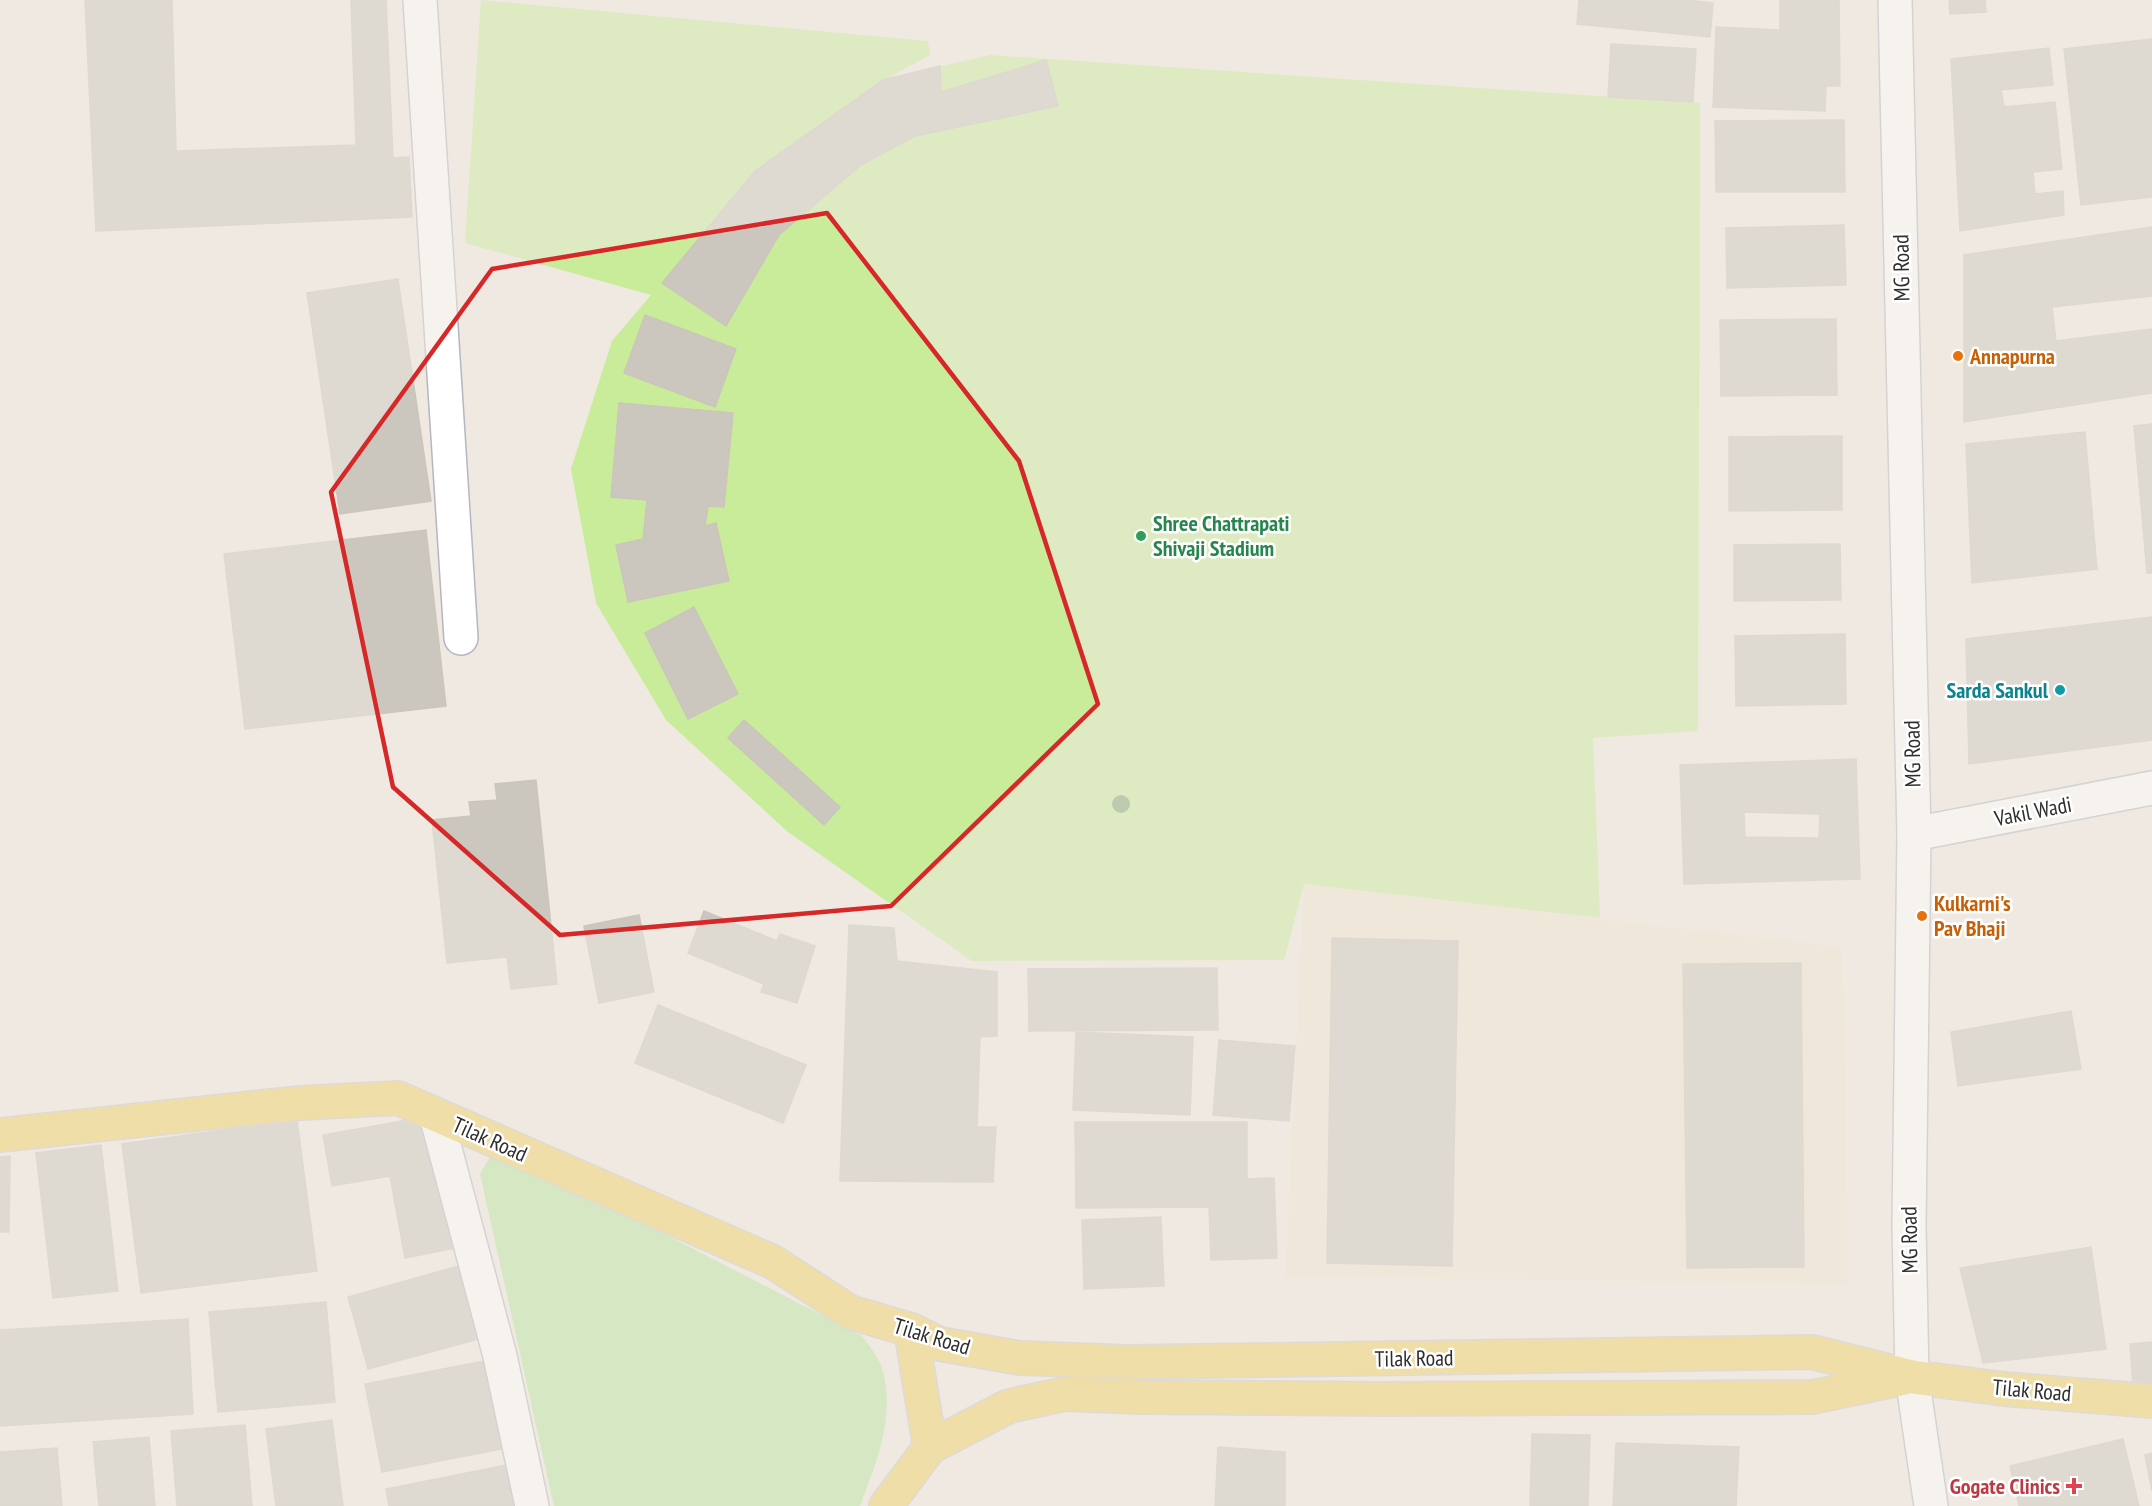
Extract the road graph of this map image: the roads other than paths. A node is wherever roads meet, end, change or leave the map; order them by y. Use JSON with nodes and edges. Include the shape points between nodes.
{"nodes":[{"id":1,"x":420,"y":0,"type":"edge"},
{"id":2,"x":1895,"y":0,"type":"edge"},
{"id":3,"x":461,"y":638,"type":"dead end"},
{"id":4,"x":2152,"y":788,"type":"edge"},
{"id":5,"x":1914,"y":834,"type":"junction"},
{"id":6,"x":436,"y":1115,"type":"junction"},
{"id":7,"x":0,"y":1136,"type":"edge"},
{"id":8,"x":911,"y":1330,"type":"junction"},
{"id":9,"x":1912,"y":1377,"type":"junction"},
{"id":10,"x":2152,"y":1401,"type":"edge"},
{"id":11,"x":930,"y":1448,"type":"junction"},
{"id":12,"x":532,"y":1506,"type":"edge"},
{"id":13,"x":886,"y":1506,"type":"edge"},
{"id":14,"x":1931,"y":1506,"type":"edge"}],
"edges":[{"from":1,"to":3,"type":"street"},
{"from":2,"to":5,"type":"street","name":"MG Road"},
{"from":4,"to":5,"type":"street","name":"Vakil Wadi"},
{"from":5,"to":9,"type":"street","name":"MG Road","via":[[1909,1226]]},
{"from":6,"to":7,"type":"main road","name":"Tilak Road","via":[[398,1098],[300,1103]]},
{"from":6,"to":8,"type":"main road","name":"Tilak Road","via":[[773,1262],[849,1312]]},
{"from":6,"to":12,"type":"street","via":[[500,1356]]},
{"from":8,"to":9,"type":"main road","name":"Tilak Road","via":[[940,1344],[1020,1358],[1127,1362],[1812,1352]]},
{"from":8,"to":11,"type":"main road"},
{"from":9,"to":10,"type":"main road","name":"Tilak Road"},
{"from":9,"to":11,"type":"main road","name":"Tilak Road","via":[[1813,1397],[1065,1394],[1009,1406]]},
{"from":9,"to":14,"type":"street","name":"MG Road"},
{"from":11,"to":13,"type":"main road","name":"Tilak Road"}]}
